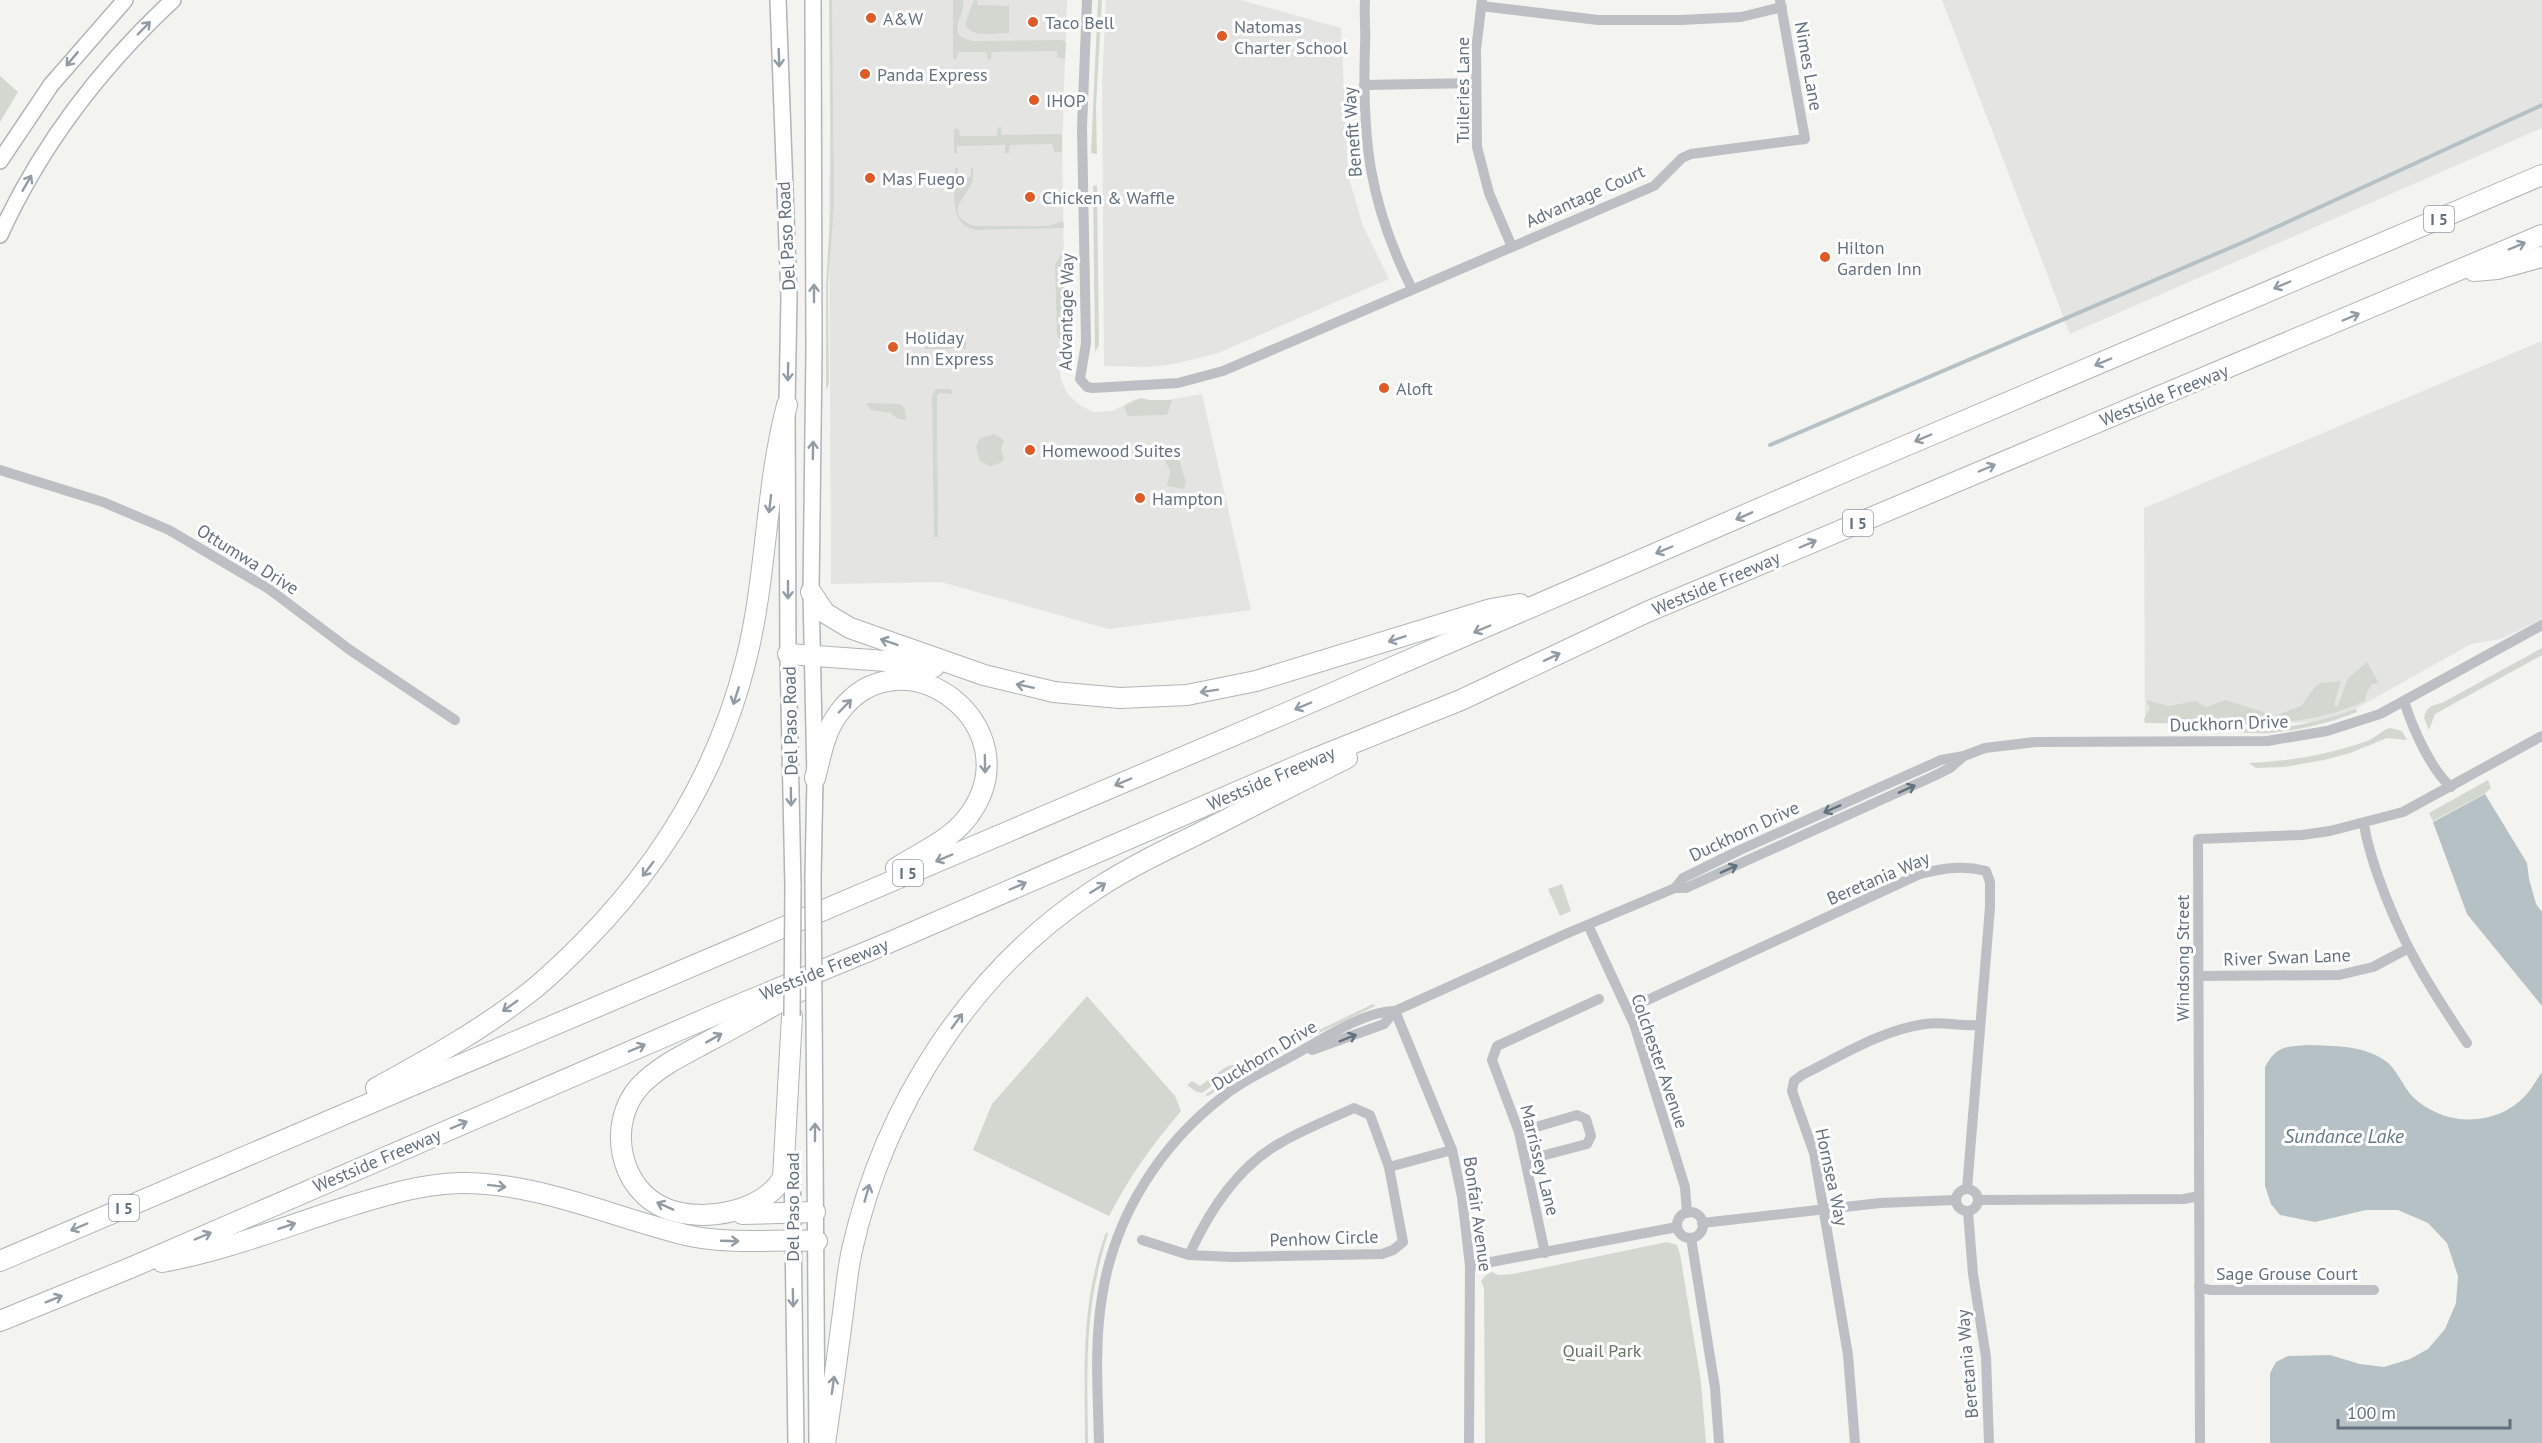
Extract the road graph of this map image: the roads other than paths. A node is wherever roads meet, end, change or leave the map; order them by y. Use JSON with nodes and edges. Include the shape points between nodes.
{"nodes":[{"id":1,"x":125,"y":0,"type":"edge"},
{"id":2,"x":173,"y":0,"type":"edge"},
{"id":3,"x":778,"y":0,"type":"edge"},
{"id":4,"x":813,"y":0,"type":"edge"},
{"id":5,"x":1087,"y":0,"type":"edge"},
{"id":6,"x":1365,"y":0,"type":"edge"},
{"id":7,"x":1482,"y":3,"type":"edge"},
{"id":8,"x":1781,"y":3,"type":"edge"},
{"id":9,"x":1476,"y":83,"type":"junction"},
{"id":10,"x":1364,"y":85,"type":"junction"},
{"id":11,"x":1805,"y":139,"type":"joint"},
{"id":12,"x":2542,"y":160,"type":"edge"},
{"id":13,"x":0,"y":161,"type":"edge"},
{"id":14,"x":2542,"y":175,"type":"edge"},
{"id":15,"x":0,"y":235,"type":"edge"},
{"id":16,"x":2542,"y":235,"type":"edge"},
{"id":17,"x":1512,"y":247,"type":"junction"},
{"id":18,"x":2542,"y":257,"type":"edge"},
{"id":19,"x":2336,"y":262,"type":"junction"},
{"id":20,"x":2453,"y":274,"type":"junction"},
{"id":21,"x":1413,"y":289,"type":"junction"},
{"id":22,"x":787,"y":405,"type":"junction"},
{"id":23,"x":0,"y":470,"type":"edge"},
{"id":24,"x":811,"y":592,"type":"junction"},
{"id":25,"x":1555,"y":597,"type":"junction"},
{"id":26,"x":2542,"y":625,"type":"edge"},
{"id":27,"x":788,"y":654,"type":"junction"},
{"id":28,"x":812,"y":655,"type":"junction"},
{"id":29,"x":984,"y":675,"type":"junction"},
{"id":30,"x":1461,"y":700,"type":"junction"},
{"id":31,"x":2404,"y":702,"type":"junction"},
{"id":32,"x":455,"y":720,"type":"dead end"},
{"id":33,"x":2542,"y":736,"type":"edge"},
{"id":34,"x":815,"y":778,"type":"junction"},
{"id":35,"x":2451,"y":787,"type":"junction"},
{"id":36,"x":2364,"y":823,"type":"junction"},
{"id":37,"x":840,"y":902,"type":"junction"},
{"id":38,"x":1587,"y":925,"type":"junction"},
{"id":39,"x":888,"y":943,"type":"junction"},
{"id":40,"x":2408,"y":949,"type":"junction"},
{"id":41,"x":2199,"y":976,"type":"junction"},
{"id":42,"x":1599,"y":999,"type":"dead end"},
{"id":43,"x":1628,"y":1008,"type":"junction"},
{"id":44,"x":1395,"y":1011,"type":"junction"},
{"id":45,"x":792,"y":1016,"type":"junction"},
{"id":46,"x":1979,"y":1025,"type":"junction"},
{"id":47,"x":2467,"y":1043,"type":"dead end"},
{"id":48,"x":1519,"y":1132,"type":"junction"},
{"id":49,"x":262,"y":1149,"type":"junction"},
{"id":50,"x":1452,"y":1149,"type":"junction"},
{"id":51,"x":1526,"y":1160,"type":"junction"},
{"id":52,"x":1389,"y":1167,"type":"junction"},
{"id":53,"x":1967,"y":1189,"type":"junction"},
{"id":54,"x":2199,"y":1196,"type":"junction"},
{"id":55,"x":1955,"y":1200,"type":"junction"},
{"id":56,"x":1978,"y":1200,"type":"junction"},
{"id":57,"x":1824,"y":1209,"type":"junction"},
{"id":58,"x":792,"y":1211,"type":"junction"},
{"id":59,"x":815,"y":1212,"type":"junction"},
{"id":60,"x":1968,"y":1212,"type":"junction"},
{"id":61,"x":722,"y":1213,"type":"junction"},
{"id":62,"x":1687,"y":1213,"type":"junction"},
{"id":63,"x":1702,"y":1223,"type":"junction"},
{"id":64,"x":1677,"y":1227,"type":"junction"},
{"id":65,"x":1691,"y":1238,"type":"junction"},
{"id":66,"x":792,"y":1240,"type":"junction"},
{"id":67,"x":1142,"y":1240,"type":"dead end"},
{"id":68,"x":817,"y":1241,"type":"junction"},
{"id":69,"x":1545,"y":1253,"type":"junction"},
{"id":70,"x":1190,"y":1255,"type":"junction"},
{"id":71,"x":0,"y":1261,"type":"edge"},
{"id":72,"x":1470,"y":1266,"type":"junction"},
{"id":73,"x":130,"y":1268,"type":"junction"},
{"id":74,"x":2199,"y":1287,"type":"junction"},
{"id":75,"x":2374,"y":1290,"type":"dead end"},
{"id":76,"x":0,"y":1321,"type":"edge"},
{"id":77,"x":1470,"y":1440,"type":"edge"},
{"id":78,"x":796,"y":1443,"type":"edge"},
{"id":79,"x":817,"y":1443,"type":"edge"},
{"id":80,"x":825,"y":1443,"type":"edge"},
{"id":81,"x":1099,"y":1443,"type":"edge"},
{"id":82,"x":1719,"y":1443,"type":"edge"},
{"id":83,"x":1856,"y":1443,"type":"edge"},
{"id":84,"x":1989,"y":1443,"type":"edge"},
{"id":85,"x":2199,"y":1443,"type":"edge"}],
"edges":[{"from":1,"to":13,"type":"main road","one_way":true,"via":[[51,85]]},
{"from":15,"to":2,"type":"main road","one_way":true,"via":[[45,152],[78,104],[112,61]]},
{"from":3,"to":22,"type":"main road","name":"Del Paso Road","one_way":true,"via":[[789,297]]},
{"from":24,"to":4,"type":"main road","name":"Del Paso Road","one_way":true},
{"from":5,"to":21,"type":"street","name":"Advantage Way","via":[[1082,119],[1086,343],[1080,379],[1087,387],[1156,385],[1207,376]]},
{"from":6,"to":10,"type":"street","name":"Benefit Way"},
{"from":7,"to":8,"type":"street","via":[[1598,20],[1741,17]]},
{"from":7,"to":9,"type":"street","name":"Tuileries Lane"},
{"from":8,"to":11,"type":"street","name":"Nimes Lane"},
{"from":9,"to":10,"type":"street"},
{"from":9,"to":17,"type":"street","name":"Tuileries Lane","via":[[1480,165]]},
{"from":10,"to":21,"type":"street","name":"Benefit Way","via":[[1367,158],[1376,199]]},
{"from":11,"to":17,"type":"street","name":"Advantage Court","via":[[1691,154],[1654,186]]},
{"from":12,"to":19,"type":"highway"},
{"from":14,"to":19,"type":"highway","number":"I 5"},
{"from":20,"to":16,"type":"highway","name":"Westside Freeway","number":"I 5","one_way":true},
{"from":17,"to":21,"type":"street","name":"Advantage Court"},
{"from":18,"to":20,"type":"highway","via":[[2497,269]]},
{"from":19,"to":25,"type":"highway","number":"I 5","one_way":true},
{"from":30,"to":20,"type":"highway","name":"Westside Freeway","number":"I 5","one_way":true,"via":[[1647,612]]},
{"from":22,"to":27,"type":"main road","name":"Del Paso Road","one_way":true},
{"from":22,"to":49,"type":"highway","one_way":true,"via":[[778,440],[756,615],[737,694],[696,792],[657,857],[607,919],[523,997],[449,1048]]},
{"from":23,"to":32,"type":"street","name":"Ottumwa Drive","via":[[103,502],[169,530],[269,589],[350,650]]},
{"from":24,"to":28,"type":"main road","name":"Del Paso Road"},
{"from":29,"to":24,"type":"highway","one_way":true,"via":[[850,628],[825,613]]},
{"from":25,"to":29,"type":"highway","one_way":true,"via":[[1491,609],[1256,681],[1187,695],[1090,696],[1054,692]]},
{"from":25,"to":37,"type":"highway","number":"I 5","one_way":true},
{"from":26,"to":31,"type":"street","name":"Duckhorn Drive"},
{"from":27,"to":28,"type":"highway"},
{"from":27,"to":45,"type":"main road","name":"Del Paso Road","one_way":true,"bridge":true},
{"from":28,"to":29,"type":"highway","via":[[900,662]]},
{"from":28,"to":34,"type":"main road","name":"Del Paso Road"},
{"from":39,"to":30,"type":"highway","name":"Westside Freeway","number":"I 5","one_way":true,"via":[[1306,762]]},
{"from":80,"to":30,"type":"highway","one_way":true,"via":[[851,1251],[869,1187],[902,1107],[965,1009],[1029,941],[1096,889]]},
{"from":31,"to":35,"type":"street","via":[[2442,779]]},
{"from":31,"to":38,"type":"street","name":"Duckhorn Drive","via":[[2349,725],[2267,741],[2035,742],[1985,748],[1964,756],[1934,776],[1686,888],[1675,888]]},
{"from":33,"to":35,"type":"street","name":"Windsong Street"},
{"from":34,"to":37,"type":"highway","one_way":true,"via":[[825,738],[838,714],[868,688],[893,681],[922,683],[949,694],[969,714],[985,750],[985,780],[966,820],[946,837]]},
{"from":59,"to":34,"type":"main road","name":"Del Paso Road","one_way":true,"bridge":true},
{"from":35,"to":36,"type":"street","name":"Windsong Street","via":[[2403,812]]},
{"from":36,"to":40,"type":"street","via":[[2383,889]]},
{"from":36,"to":41,"type":"street","name":"Windsong Street","via":[[2302,835],[2198,838]]},
{"from":37,"to":49,"type":"highway","number":"I 5"},
{"from":38,"to":43,"type":"street","name":"Colchester Avenue"},
{"from":38,"to":44,"type":"street","name":"Duckhorn Drive"},
{"from":61,"to":39,"type":"highway","one_way":true,"via":[[667,1209],[644,1192],[628,1170],[620,1146],[621,1119],[630,1099],[660,1068]]},
{"from":73,"to":39,"type":"highway","name":"Westside Freeway","number":"I 5","one_way":true,"via":[[718,1012]]},
{"from":40,"to":41,"type":"street","name":"River Swan Lane","via":[[2373,967],[2339,975]]},
{"from":40,"to":47,"type":"street","via":[[2422,977]]},
{"from":41,"to":54,"type":"street","name":"Windsong Street"},
{"from":42,"to":48,"type":"street","name":"Marrissey Lane","via":[[1497,1046],[1492,1060]]},
{"from":43,"to":46,"type":"street","name":"Beretania Way","via":[[1920,874],[1970,867],[1986,871],[1990,882]]},
{"from":43,"to":62,"type":"street","name":"Colchester Avenue","via":[[1684,1187]]},
{"from":44,"to":50,"type":"street","name":"Bonfair Avenue"},
{"from":44,"to":81,"type":"street","name":"Duckhorn Drive","via":[[1384,1024],[1294,1055],[1225,1095],[1198,1117],[1140,1189],[1113,1252],[1101,1298]]},
{"from":45,"to":58,"type":"main road","name":"Del Paso Road"},
{"from":45,"to":61,"type":"highway","via":[[783,1178],[765,1199]]},
{"from":46,"to":53,"type":"street","name":"Beretania Way"},
{"from":46,"to":57,"type":"street","name":"Hornsea Way","via":[[1963,1027],[1949,1023],[1904,1028],[1794,1081],[1792,1091],[1814,1153]]},
{"from":48,"to":51,"type":"street","name":"Marrissey Lane"},
{"from":48,"to":51,"type":"street","via":[[1577,1115],[1586,1119],[1591,1136],[1587,1144]]},
{"from":49,"to":71,"type":"highway","number":"I 5","one_way":true},
{"from":50,"to":52,"type":"street"},
{"from":50,"to":72,"type":"street","name":"Bonfair Avenue"},
{"from":51,"to":69,"type":"street","name":"Marrissey Lane"},
{"from":52,"to":70,"type":"street","name":"Penhow Circle","via":[[1403,1242],[1393,1250],[1359,1255]]},
{"from":52,"to":70,"type":"street","name":"Penhow Circle","via":[[1370,1115],[1354,1108],[1280,1143],[1243,1173],[1208,1218]]},
{"from":53,"to":55,"type":"street","via":[[1960,1191]]},
{"from":53,"to":56,"type":"street","via":[[1974,1191]]},
{"from":54,"to":56,"type":"street"},
{"from":54,"to":74,"type":"street","name":"Windsong Street"},
{"from":55,"to":57,"type":"street"},
{"from":55,"to":60,"type":"street","via":[[1961,1210]]},
{"from":56,"to":60,"type":"street","via":[[1975,1209]]},
{"from":57,"to":63,"type":"street"},
{"from":57,"to":83,"type":"street","name":"Hornsea Way","via":[[1848,1355]]},
{"from":58,"to":59,"type":"highway"},
{"from":58,"to":61,"type":"highway"},
{"from":58,"to":66,"type":"main road","name":"Del Paso Road"},
{"from":59,"to":68,"type":"main road","name":"Del Paso Road"},
{"from":60,"to":84,"type":"street","name":"Beretania Way","via":[[1986,1357]]},
{"from":62,"to":63,"type":"street","via":[[1699,1216]]},
{"from":62,"to":64,"type":"street","via":[[1680,1217]]},
{"from":63,"to":65,"type":"street","via":[[1701,1232]]},
{"from":64,"to":65,"type":"street","via":[[1683,1236]]},
{"from":64,"to":69,"type":"street"},
{"from":65,"to":82,"type":"street"},
{"from":66,"to":68,"type":"highway"},
{"from":73,"to":66,"type":"highway","one_way":true,"via":[[194,1256],[404,1191],[461,1183],[525,1190],[726,1242]]},
{"from":66,"to":78,"type":"main road","name":"Del Paso Road","one_way":true},
{"from":67,"to":70,"type":"street","name":"Penhow Circle"},
{"from":68,"to":79,"type":"main road","name":"Del Paso Road"},
{"from":69,"to":72,"type":"street"},
{"from":72,"to":77,"type":"street","name":"Bonfair Avenue"},
{"from":76,"to":73,"type":"highway","name":"Westside Freeway","number":"I 5","one_way":true},
{"from":74,"to":75,"type":"street","name":"Sage Grouse Court"},
{"from":74,"to":85,"type":"street","name":"Windsong Street"}]}
